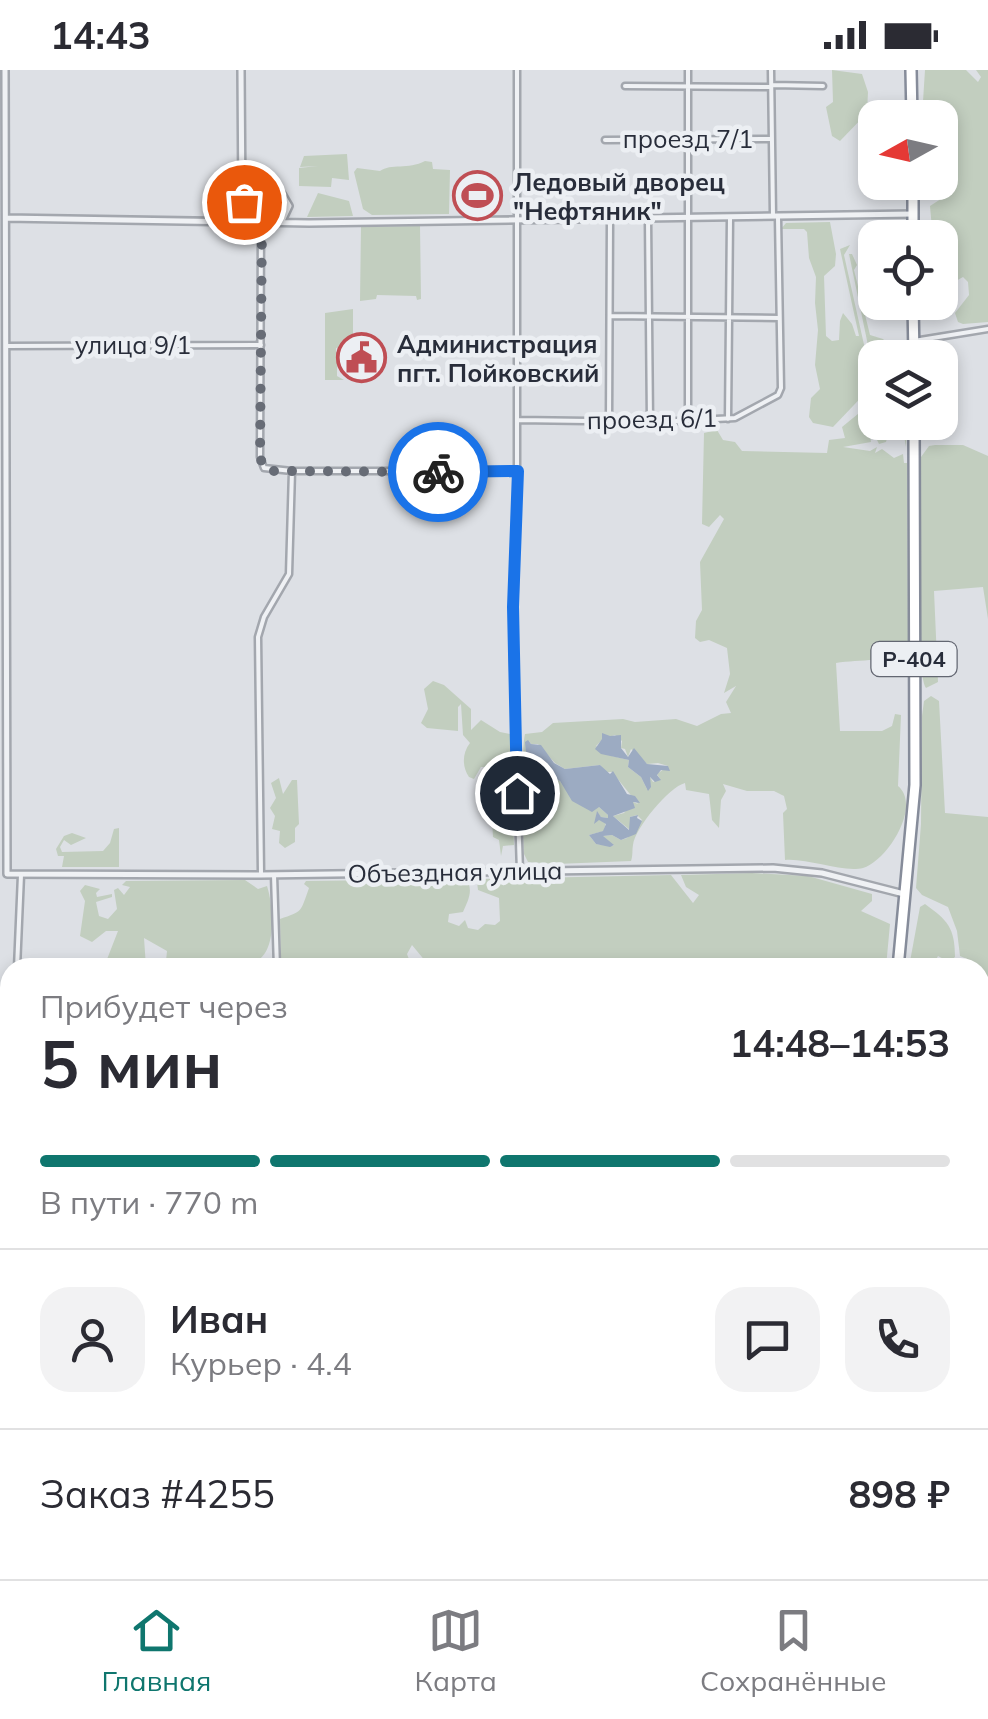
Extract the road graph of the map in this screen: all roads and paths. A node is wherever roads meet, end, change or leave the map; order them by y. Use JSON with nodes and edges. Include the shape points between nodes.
{"nodes":[{"id":1,"x":5,"y":70,"type":"edge"},
{"id":2,"x":241,"y":70,"type":"edge"},
{"id":3,"x":517,"y":70,"type":"edge"},
{"id":4,"x":688,"y":70,"type":"edge"},
{"id":5,"x":771,"y":70,"type":"edge"},
{"id":6,"x":911,"y":70,"type":"edge"},
{"id":7,"x":625,"y":86,"type":"dead end"},
{"id":8,"x":688,"y":86,"type":"junction"},
{"id":9,"x":771,"y":86,"type":"junction"},
{"id":10,"x":823,"y":86,"type":"dead end"},
{"id":11,"x":2,"y":91,"type":"edge"},
{"id":12,"x":912,"y":100,"type":"edge"},
{"id":13,"x":688,"y":138,"type":"junction"},
{"id":14,"x":771,"y":139,"type":"junction"},
{"id":15,"x":605,"y":140,"type":"dead end"},
{"id":16,"x":242,"y":175,"type":"junction"},
{"id":17,"x":259,"y":191,"type":"junction"},
{"id":18,"x":913,"y":200,"type":"edge"},
{"id":19,"x":288,"y":202,"type":"junction"},
{"id":20,"x":242,"y":207,"type":"junction"},
{"id":21,"x":913,"y":214,"type":"junction"},
{"id":22,"x":3,"y":218,"type":"edge"},
{"id":23,"x":775,"y":218,"type":"junction"},
{"id":24,"x":689,"y":219,"type":"junction"},
{"id":25,"x":730,"y":219,"type":"junction"},
{"id":26,"x":210,"y":220,"type":"junction"},
{"id":27,"x":610,"y":220,"type":"junction"},
{"id":28,"x":648,"y":220,"type":"junction"},
{"id":29,"x":913,"y":220,"type":"edge"},
{"id":30,"x":518,"y":221,"type":"junction"},
{"id":31,"x":260,"y":222,"type":"junction"},
{"id":32,"x":274,"y":222,"type":"junction"},
{"id":33,"x":306,"y":223,"type":"junction"},
{"id":34,"x":610,"y":316,"type":"junction"},
{"id":35,"x":650,"y":318,"type":"junction"},
{"id":36,"x":690,"y":318,"type":"junction"},
{"id":37,"x":728,"y":318,"type":"junction"},
{"id":38,"x":780,"y":318,"type":"junction"},
{"id":39,"x":988,"y":329,"type":"edge"},
{"id":40,"x":920,"y":340,"type":"edge"},
{"id":41,"x":261,"y":344,"type":"junction"},
{"id":42,"x":5,"y":346,"type":"junction"},
{"id":43,"x":3,"y":415,"type":"edge"},
{"id":44,"x":728,"y":419,"type":"junction"},
{"id":45,"x":518,"y":420,"type":"junction"},
{"id":46,"x":609,"y":420,"type":"junction"},
{"id":47,"x":688,"y":421,"type":"junction"},
{"id":48,"x":650,"y":422,"type":"junction"},
{"id":49,"x":914,"y":440,"type":"edge"},
{"id":50,"x":292,"y":471,"type":"junction"},
{"id":51,"x":518,"y":471,"type":"junction"},
{"id":52,"x":2,"y":566,"type":"edge"},
{"id":53,"x":520,"y":872,"type":"junction"},
{"id":54,"x":3,"y":874,"type":"edge"},
{"id":55,"x":274,"y":874,"type":"junction"},
{"id":56,"x":21,"y":875,"type":"junction"},
{"id":57,"x":261,"y":875,"type":"junction"},
{"id":58,"x":906,"y":895,"type":"junction"},
{"id":59,"x":17,"y":958,"type":"edge"},
{"id":60,"x":276,"y":958,"type":"edge"},
{"id":61,"x":899,"y":958,"type":"edge"}],
"edges":[{"from":1,"to":11,"type":"street"},
{"from":2,"to":16,"type":"street"},
{"from":3,"to":30,"type":"street"},
{"from":4,"to":8,"type":"street"},
{"from":5,"to":9,"type":"street"},
{"from":6,"to":12,"type":"highway"},
{"from":7,"to":8,"type":"street"},
{"from":8,"to":9,"type":"street"},
{"from":8,"to":13,"type":"street"},
{"from":9,"to":10,"type":"street"},
{"from":9,"to":14,"type":"street"},
{"from":11,"to":22,"type":"street"},
{"from":13,"to":14,"type":"street","name":"проезд 7/1"},
{"from":13,"to":15,"type":"street","name":"проезд 7/1"},
{"from":13,"to":24,"type":"street"},
{"from":14,"to":23,"type":"street"},
{"from":16,"to":17,"type":"street","via":[[246,186]]},
{"from":16,"to":20,"type":"street"},
{"from":17,"to":19,"type":"street","via":[[278,192]]},
{"from":17,"to":20,"type":"street"},
{"from":18,"to":21,"type":"highway"},
{"from":19,"to":32,"type":"street","via":[[286,218]]},
{"from":19,"to":33,"type":"street"},
{"from":20,"to":26,"type":"street","via":[[238,218]]},
{"from":20,"to":31,"type":"street"},
{"from":21,"to":23,"type":"street"},
{"from":21,"to":29,"type":"highway"},
{"from":22,"to":26,"type":"street"},
{"from":22,"to":42,"type":"street"},
{"from":23,"to":25,"type":"street"},
{"from":23,"to":38,"type":"street"},
{"from":24,"to":25,"type":"street"},
{"from":24,"to":28,"type":"street"},
{"from":24,"to":36,"type":"street"},
{"from":25,"to":37,"type":"street"},
{"from":26,"to":31,"type":"street"},
{"from":27,"to":28,"type":"street"},
{"from":27,"to":30,"type":"street"},
{"from":27,"to":34,"type":"street"},
{"from":28,"to":35,"type":"street"},
{"from":30,"to":33,"type":"street"},
{"from":30,"to":45,"type":"street"},
{"from":31,"to":32,"type":"street"},
{"from":31,"to":41,"type":"street"},
{"from":32,"to":33,"type":"street"},
{"from":34,"to":35,"type":"street"},
{"from":34,"to":46,"type":"street"},
{"from":35,"to":36,"type":"street"},
{"from":35,"to":48,"type":"street"},
{"from":36,"to":37,"type":"street"},
{"from":36,"to":47,"type":"street"},
{"from":37,"to":38,"type":"street"},
{"from":37,"to":44,"type":"street"},
{"from":38,"to":44,"type":"street","name":"проезд 6/1","via":[[780,393]]},
{"from":39,"to":40,"type":"street"},
{"from":41,"to":42,"type":"street","name":"улица 9/1"},
{"from":41,"to":50,"type":"street","via":[[260,457],[268,470]]},
{"from":42,"to":43,"type":"street"},
{"from":43,"to":52,"type":"street"},
{"from":44,"to":47,"type":"street","name":"проезд 6/1"},
{"from":45,"to":46,"type":"street","name":"проезд 6/1"},
{"from":45,"to":51,"type":"street"},
{"from":46,"to":48,"type":"street","name":"проезд 6/1"},
{"from":47,"to":48,"type":"street","name":"проезд 6/1"},
{"from":49,"to":58,"type":"highway","number":"Р-404","via":[[915,785]]},
{"from":50,"to":51,"type":"street"},
{"from":50,"to":57,"type":"street","via":[[289,574],[258,637]]},
{"from":51,"to":53,"type":"street","via":[[513,626]]},
{"from":52,"to":54,"type":"street"},
{"from":53,"to":55,"type":"street","name":"Объездная улица"},
{"from":53,"to":58,"type":"street","name":"Объездная улица","via":[[785,868]]},
{"from":54,"to":56,"type":"street","name":"Объездная улица"},
{"from":55,"to":57,"type":"street","name":"Объездная улица"},
{"from":55,"to":60,"type":"street"},
{"from":56,"to":57,"type":"street","name":"Объездная улица"},
{"from":56,"to":59,"type":"street"},
{"from":58,"to":61,"type":"highway","number":"Р-404"}]}
